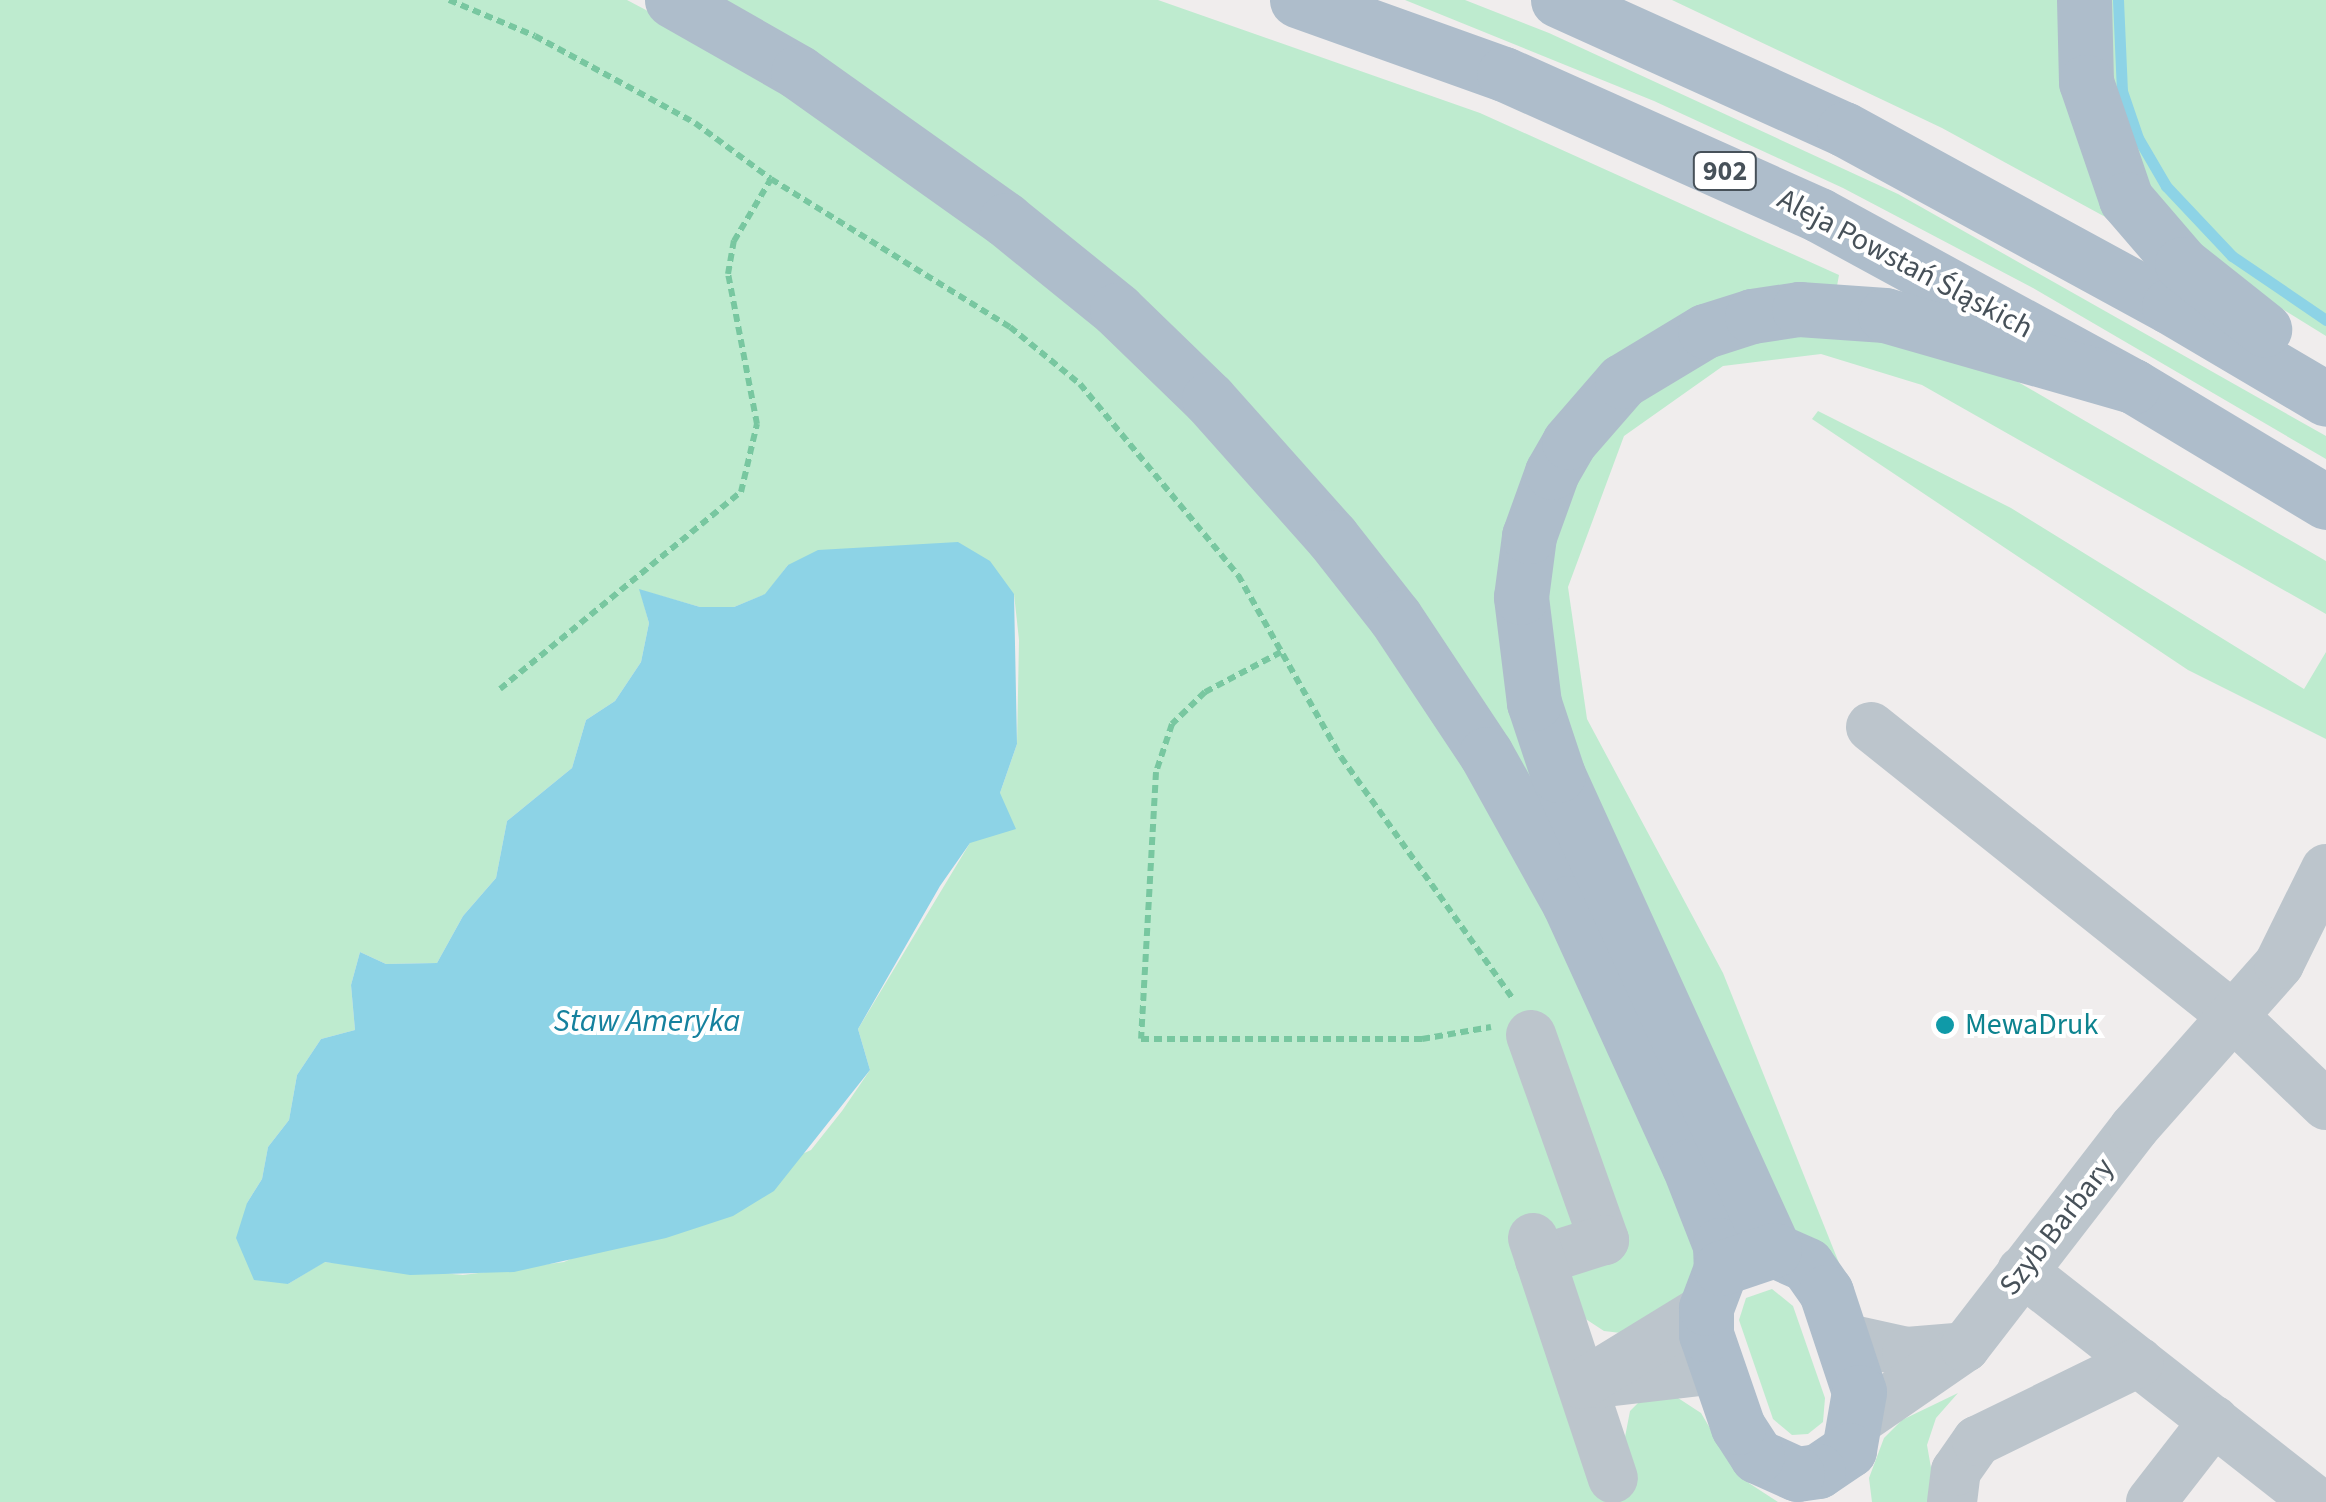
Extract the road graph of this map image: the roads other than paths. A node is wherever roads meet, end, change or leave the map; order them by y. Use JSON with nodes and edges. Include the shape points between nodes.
{"nodes":[{"id":1,"x":672,"y":0,"type":"edge"},
{"id":2,"x":1297,"y":0,"type":"edge"},
{"id":3,"x":1558,"y":0,"type":"edge"},
{"id":4,"x":2084,"y":0,"type":"edge"},
{"id":5,"x":2326,"y":377,"type":"edge"},
{"id":6,"x":2133,"y":386,"type":"junction"},
{"id":7,"x":2326,"y":399,"type":"edge"},
{"id":8,"x":2326,"y":502,"type":"edge"},
{"id":9,"x":1871,"y":727,"type":"dead end"},
{"id":10,"x":2326,"y":869,"type":"edge"},
{"id":11,"x":2234,"y":1016,"type":"junction"},
{"id":12,"x":1530,"y":1028,"type":"road end"},
{"id":13,"x":2326,"y":1105,"type":"edge"},
{"id":14,"x":1774,"y":1250,"type":"junction"},
{"id":15,"x":2022,"y":1270,"type":"junction"},
{"id":16,"x":1714,"y":1288,"type":"junction"},
{"id":17,"x":1844,"y":1338,"type":"junction"},
{"id":18,"x":1965,"y":1346,"type":"junction"},
{"id":19,"x":2139,"y":1362,"type":"junction"},
{"id":20,"x":1717,"y":1369,"type":"junction"},
{"id":21,"x":1582,"y":1384,"type":"junction"},
{"id":22,"x":2214,"y":1421,"type":"junction"},
{"id":23,"x":1830,"y":1472,"type":"edge"},
{"id":24,"x":1614,"y":1478,"type":"dead end"},
{"id":25,"x":1952,"y":1502,"type":"edge"},
{"id":26,"x":2150,"y":1502,"type":"edge"},
{"id":27,"x":2317,"y":1502,"type":"edge"}],
"edges":[{"from":1,"to":16,"type":"main road","via":[[798,72],[1048,254],[1209,400],[1332,537],[1395,617],[1486,754],[1570,903],[1720,1245]]},
{"from":2,"to":6,"type":"main road","name":"Aleja Powstań Śląskich","number":"902","via":[[1627,125],[1819,215]]},
{"from":3,"to":7,"type":"main road","via":[[1844,130]]},
{"from":4,"to":5,"type":"main road","via":[[2086,82],[2126,199],[2182,264]]},
{"from":6,"to":8,"type":"main road","name":"Aleja Powstań Śląskich","number":"902"},
{"from":6,"to":14,"type":"main road","via":[[1884,315],[1798,309],[1705,330],[1622,381],[1552,472],[1529,536],[1521,598],[1534,703],[1558,775]]},
{"from":9,"to":11,"type":"lane"},
{"from":10,"to":11,"type":"lane","name":"Szyb Barbary","via":[[2279,964]]},
{"from":11,"to":13,"type":"lane"},
{"from":11,"to":15,"type":"lane","name":"Szyb Barbary","via":[[2134,1128]]},
{"from":12,"to":21,"type":"lane","via":[[1604,1240],[1536,1249]]},
{"from":14,"to":16,"type":"main road"},
{"from":14,"to":17,"type":"main road","via":[[1816,1275]]},
{"from":15,"to":18,"type":"lane","name":"Szyb Barbary"},
{"from":15,"to":19,"type":"lane"},
{"from":16,"to":20,"type":"main road"},
{"from":16,"to":21,"type":"lane"},
{"from":17,"to":18,"type":"lane","via":[[1907,1352]]},
{"from":17,"to":23,"type":"main road","via":[[1859,1392]]},
{"from":18,"to":23,"type":"lane","name":"Szyb Barbary"},
{"from":19,"to":22,"type":"lane"},
{"from":19,"to":25,"type":"lane","via":[[1977,1442],[1956,1470]]},
{"from":20,"to":21,"type":"lane"},
{"from":20,"to":23,"type":"main road","via":[[1738,1427],[1757,1456]]},
{"from":21,"to":24,"type":"lane"},
{"from":22,"to":26,"type":"lane"},
{"from":22,"to":27,"type":"lane"}]}
